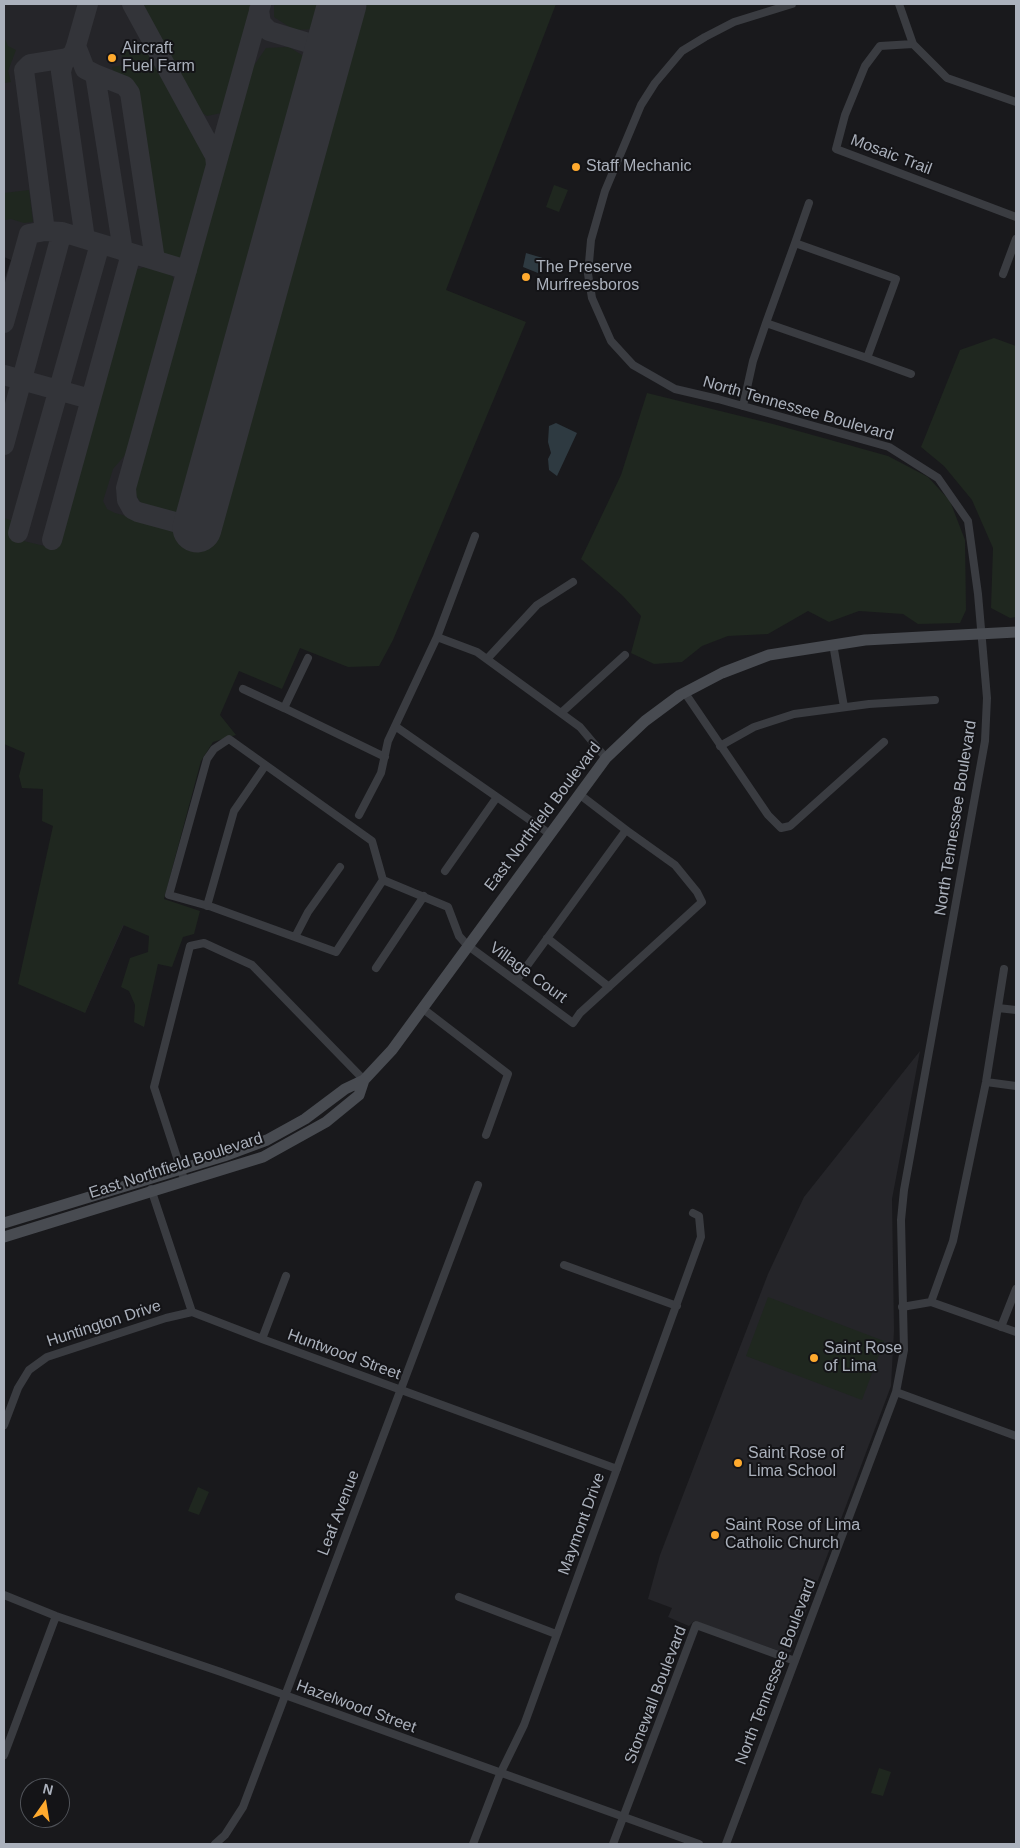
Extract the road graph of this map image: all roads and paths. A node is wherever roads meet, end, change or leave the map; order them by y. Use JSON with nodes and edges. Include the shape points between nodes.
{"nodes":[{"id":1,"x":792,"y":4,"type":"edge"},
{"id":2,"x":899,"y":4,"type":"edge"},
{"id":3,"x":914,"y":44,"type":"junction"},
{"id":4,"x":1016,"y":102,"type":"edge"},
{"id":5,"x":809,"y":203,"type":"dead end"},
{"id":6,"x":1016,"y":217,"type":"edge"},
{"id":7,"x":1016,"y":239,"type":"edge"},
{"id":8,"x":795,"y":243,"type":"junction"},
{"id":9,"x":1003,"y":274,"type":"dead end"},
{"id":10,"x":766,"y":323,"type":"junction"},
{"id":11,"x":867,"y":358,"type":"junction"},
{"id":12,"x":911,"y":374,"type":"dead end"},
{"id":13,"x":743,"y":406,"type":"junction"},
{"id":14,"x":475,"y":536,"type":"dead end"},
{"id":15,"x":572,"y":582,"type":"dead end"},
{"id":16,"x":1016,"y":632,"type":"edge"},
{"id":17,"x":982,"y":634,"type":"junction"},
{"id":18,"x":437,"y":637,"type":"junction"},
{"id":19,"x":833,"y":644,"type":"junction"},
{"id":20,"x":625,"y":656,"type":"dead end"},
{"id":21,"x":308,"y":658,"type":"dead end"},
{"id":22,"x":487,"y":660,"type":"junction"},
{"id":23,"x":243,"y":689,"type":"dead end"},
{"id":24,"x":685,"y":693,"type":"junction"},
{"id":25,"x":935,"y":700,"type":"dead end"},
{"id":26,"x":844,"y":707,"type":"junction"},
{"id":27,"x":284,"y":708,"type":"junction"},
{"id":28,"x":561,"y":713,"type":"junction"},
{"id":29,"x":395,"y":726,"type":"junction"},
{"id":30,"x":884,"y":742,"type":"dead end"},
{"id":31,"x":720,"y":746,"type":"junction"},
{"id":32,"x":385,"y":757,"type":"junction"},
{"id":33,"x":606,"y":758,"type":"junction"},
{"id":34,"x":265,"y":766,"type":"junction"},
{"id":35,"x":579,"y":794,"type":"junction"},
{"id":36,"x":497,"y":797,"type":"junction"},
{"id":37,"x":359,"y":815,"type":"dead end"},
{"id":38,"x":626,"y":830,"type":"junction"},
{"id":39,"x":550,"y":834,"type":"junction"},
{"id":40,"x":340,"y":868,"type":"dead end"},
{"id":41,"x":445,"y":871,"type":"dead end"},
{"id":42,"x":383,"y":880,"type":"junction"},
{"id":43,"x":424,"y":896,"type":"junction"},
{"id":44,"x":207,"y":906,"type":"junction"},
{"id":45,"x":295,"y":937,"type":"junction"},
{"id":46,"x":547,"y":938,"type":"junction"},
{"id":47,"x":467,"y":945,"type":"junction"},
{"id":48,"x":376,"y":968,"type":"dead end"},
{"id":49,"x":1004,"y":969,"type":"dead end"},
{"id":50,"x":516,"y":981,"type":"junction"},
{"id":51,"x":609,"y":987,"type":"junction"},
{"id":52,"x":422,"y":1008,"type":"junction"},
{"id":53,"x":998,"y":1008,"type":"junction"},
{"id":54,"x":1016,"y":1010,"type":"edge"},
{"id":55,"x":364,"y":1080,"type":"junction"},
{"id":56,"x":986,"y":1082,"type":"junction"},
{"id":57,"x":1016,"y":1086,"type":"edge"},
{"id":58,"x":486,"y":1135,"type":"dead end"},
{"id":59,"x":180,"y":1169,"type":"junction"},
{"id":60,"x":148,"y":1180,"type":"junction"},
{"id":61,"x":185,"y":1182,"type":"junction"},
{"id":62,"x":478,"y":1185,"type":"dead end"},
{"id":63,"x":152,"y":1192,"type":"junction"},
{"id":64,"x":693,"y":1213,"type":"dead end"},
{"id":65,"x":4,"y":1223,"type":"edge"},
{"id":66,"x":4,"y":1238,"type":"edge"},
{"id":67,"x":564,"y":1265,"type":"dead end"},
{"id":68,"x":286,"y":1276,"type":"dead end"},
{"id":69,"x":1016,"y":1289,"type":"edge"},
{"id":70,"x":931,"y":1302,"type":"junction"},
{"id":71,"x":677,"y":1306,"type":"junction"},
{"id":72,"x":902,"y":1307,"type":"junction"},
{"id":73,"x":192,"y":1312,"type":"junction"},
{"id":74,"x":1001,"y":1327,"type":"junction"},
{"id":75,"x":1016,"y":1332,"type":"edge"},
{"id":76,"x":262,"y":1339,"type":"junction"},
{"id":77,"x":399,"y":1390,"type":"junction"},
{"id":78,"x":896,"y":1392,"type":"junction"},
{"id":79,"x":4,"y":1425,"type":"edge"},
{"id":80,"x":1016,"y":1436,"type":"edge"},
{"id":81,"x":617,"y":1469,"type":"junction"},
{"id":82,"x":4,"y":1595,"type":"edge"},
{"id":83,"x":460,"y":1596,"type":"dead end"},
{"id":84,"x":56,"y":1616,"type":"junction"},
{"id":85,"x":556,"y":1634,"type":"junction"},
{"id":86,"x":795,"y":1661,"type":"junction"},
{"id":87,"x":284,"y":1696,"type":"junction"},
{"id":88,"x":4,"y":1755,"type":"edge"},
{"id":89,"x":500,"y":1774,"type":"junction"},
{"id":90,"x":624,"y":1816,"type":"junction"},
{"id":91,"x":215,"y":1844,"type":"edge"},
{"id":92,"x":473,"y":1844,"type":"edge"},
{"id":93,"x":613,"y":1844,"type":"edge"},
{"id":94,"x":699,"y":1844,"type":"edge"},
{"id":95,"x":726,"y":1844,"type":"edge"}],
"edges":[{"from":1,"to":13,"type":"street","name":"North Tennessee Boulevard","via":[[732,23],[682,52],[670,64],[642,105],[605,191],[591,240],[588,274],[592,298],[611,340],[633,365],[675,389]]},
{"from":2,"to":3,"type":"street"},
{"from":3,"to":4,"type":"street","via":[[946,78]]},
{"from":3,"to":6,"type":"street","name":"Mosaic Trail","via":[[880,46],[865,66],[845,115],[836,148]]},
{"from":5,"to":8,"type":"street"},
{"from":7,"to":9,"type":"street"},
{"from":8,"to":10,"type":"street"},
{"from":8,"to":11,"type":"street","via":[[896,279]]},
{"from":10,"to":11,"type":"street"},
{"from":10,"to":13,"type":"street"},
{"from":11,"to":12,"type":"street"},
{"from":13,"to":17,"type":"street","name":"North Tennessee Boulevard","via":[[889,448],[938,478],[968,521]]},
{"from":14,"to":18,"type":"street"},
{"from":15,"to":22,"type":"street","via":[[537,605]]},
{"from":16,"to":17,"type":"main road","name":"East Northfield Boulevard"},
{"from":17,"to":19,"type":"main road","name":"East Northfield Boulevard"},
{"from":17,"to":72,"type":"street","name":"North Tennessee Boulevard","via":[[987,698],[986,741],[904,1190]]},
{"from":18,"to":22,"type":"street","via":[[477,652]]},
{"from":18,"to":29,"type":"street"},
{"from":19,"to":24,"type":"main road","name":"East Northfield Boulevard","via":[[769,656],[722,673]]},
{"from":19,"to":26,"type":"street"},
{"from":20,"to":28,"type":"street"},
{"from":21,"to":27,"type":"street"},
{"from":22,"to":28,"type":"street"},
{"from":23,"to":27,"type":"street"},
{"from":24,"to":31,"type":"street"},
{"from":24,"to":33,"type":"main road","name":"East Northfield Boulevard","via":[[645,721]]},
{"from":25,"to":26,"type":"street"},
{"from":26,"to":31,"type":"street","via":[[794,714],[754,727]]},
{"from":27,"to":32,"type":"street"},
{"from":28,"to":33,"type":"street","via":[[580,727]]},
{"from":29,"to":32,"type":"street"},
{"from":29,"to":36,"type":"street"},
{"from":30,"to":31,"type":"street","via":[[790,826],[780,828]]},
{"from":32,"to":37,"type":"street","via":[[381,773]]},
{"from":33,"to":35,"type":"main road","name":"East Northfield Boulevard"},
{"from":34,"to":42,"type":"street","via":[[372,841]]},
{"from":34,"to":44,"type":"street","via":[[234,811]]},
{"from":34,"to":44,"type":"street","via":[[229,739],[214,749],[207,759],[169,895]]},
{"from":35,"to":38,"type":"street"},
{"from":35,"to":39,"type":"main road","name":"East Northfield Boulevard"},
{"from":36,"to":39,"type":"street"},
{"from":36,"to":41,"type":"street"},
{"from":38,"to":46,"type":"street"},
{"from":38,"to":51,"type":"street","via":[[675,866],[702,902]]},
{"from":39,"to":47,"type":"main road","name":"East Northfield Boulevard"},
{"from":40,"to":45,"type":"street","via":[[308,912]]},
{"from":42,"to":43,"type":"street"},
{"from":42,"to":45,"type":"street","via":[[336,952]]},
{"from":43,"to":47,"type":"street","via":[[448,907],[459,936]]},
{"from":43,"to":48,"type":"street"},
{"from":44,"to":45,"type":"street"},
{"from":46,"to":50,"type":"street"},
{"from":46,"to":51,"type":"street"},
{"from":47,"to":50,"type":"street","name":"Village Court"},
{"from":47,"to":52,"type":"main road","name":"East Northfield Boulevard"},
{"from":49,"to":53,"type":"street"},
{"from":50,"to":51,"type":"street","name":"Village Court","via":[[573,1023]]},
{"from":52,"to":55,"type":"main road","name":"East Northfield Boulevard","via":[[392,1050]]},
{"from":52,"to":58,"type":"street","via":[[508,1074]]},
{"from":53,"to":54,"type":"street"},
{"from":53,"to":56,"type":"street"},
{"from":55,"to":59,"type":"main road","name":"East Northfield Boulevard","via":[[345,1089],[305,1120],[266,1140]]},
{"from":55,"to":59,"type":"street","via":[[252,965],[204,943],[190,946],[154,1087]]},
{"from":55,"to":61,"type":"main road","name":"East Northfield Boulevard","via":[[359,1095],[326,1122],[294,1142],[263,1158]]},
{"from":56,"to":57,"type":"street"},
{"from":56,"to":70,"type":"street","via":[[953,1241]]},
{"from":59,"to":60,"type":"main road","name":"East Northfield Boulevard"},
{"from":59,"to":61,"type":"street"},
{"from":60,"to":63,"type":"street"},
{"from":60,"to":65,"type":"main road","name":"East Northfield Boulevard"},
{"from":61,"to":63,"type":"main road","name":"East Northfield Boulevard"},
{"from":62,"to":77,"type":"street","name":"Leaf Avenue"},
{"from":63,"to":66,"type":"main road","name":"East Northfield Boulevard"},
{"from":63,"to":73,"type":"street"},
{"from":64,"to":71,"type":"street","name":"Maymont Drive","via":[[699,1216],[702,1225],[701,1237]]},
{"from":67,"to":71,"type":"street"},
{"from":68,"to":76,"type":"street"},
{"from":69,"to":74,"type":"street"},
{"from":70,"to":72,"type":"street"},
{"from":70,"to":74,"type":"street"},
{"from":71,"to":81,"type":"street","name":"Maymont Drive"},
{"from":72,"to":78,"type":"street","name":"North Tennessee Boulevard","via":[[904,1350]]},
{"from":73,"to":76,"type":"street","name":"Huntwood Street"},
{"from":73,"to":79,"type":"street","name":"Huntington Drive","via":[[47,1357],[29,1370],[18,1388]]},
{"from":74,"to":75,"type":"street"},
{"from":76,"to":77,"type":"street","name":"Huntwood Street"},
{"from":77,"to":81,"type":"street","name":"Huntwood Street"},
{"from":77,"to":87,"type":"street","name":"Leaf Avenue"},
{"from":78,"to":80,"type":"street"},
{"from":78,"to":86,"type":"street","name":"North Tennessee Boulevard"},
{"from":81,"to":85,"type":"street","name":"Maymont Drive"},
{"from":82,"to":84,"type":"street","name":"Hazelwood Street"},
{"from":83,"to":85,"type":"street"},
{"from":84,"to":87,"type":"street","name":"Hazelwood Street"},
{"from":84,"to":88,"type":"street"},
{"from":85,"to":89,"type":"street","name":"Maymont Drive","via":[[524,1725]]},
{"from":86,"to":90,"type":"street","name":"Stonewall Boulevard","via":[[696,1625]]},
{"from":86,"to":95,"type":"street","name":"North Tennessee Boulevard"},
{"from":87,"to":89,"type":"street","name":"Hazelwood Street"},
{"from":87,"to":91,"type":"street","name":"Leaf Avenue","via":[[242,1808],[225,1835]]},
{"from":89,"to":90,"type":"street","name":"Hazelwood Street"},
{"from":89,"to":92,"type":"street","name":"Maymont Drive"},
{"from":90,"to":93,"type":"street","name":"Stonewall Boulevard"},
{"from":90,"to":94,"type":"street","name":"Hazelwood Street"}]}
